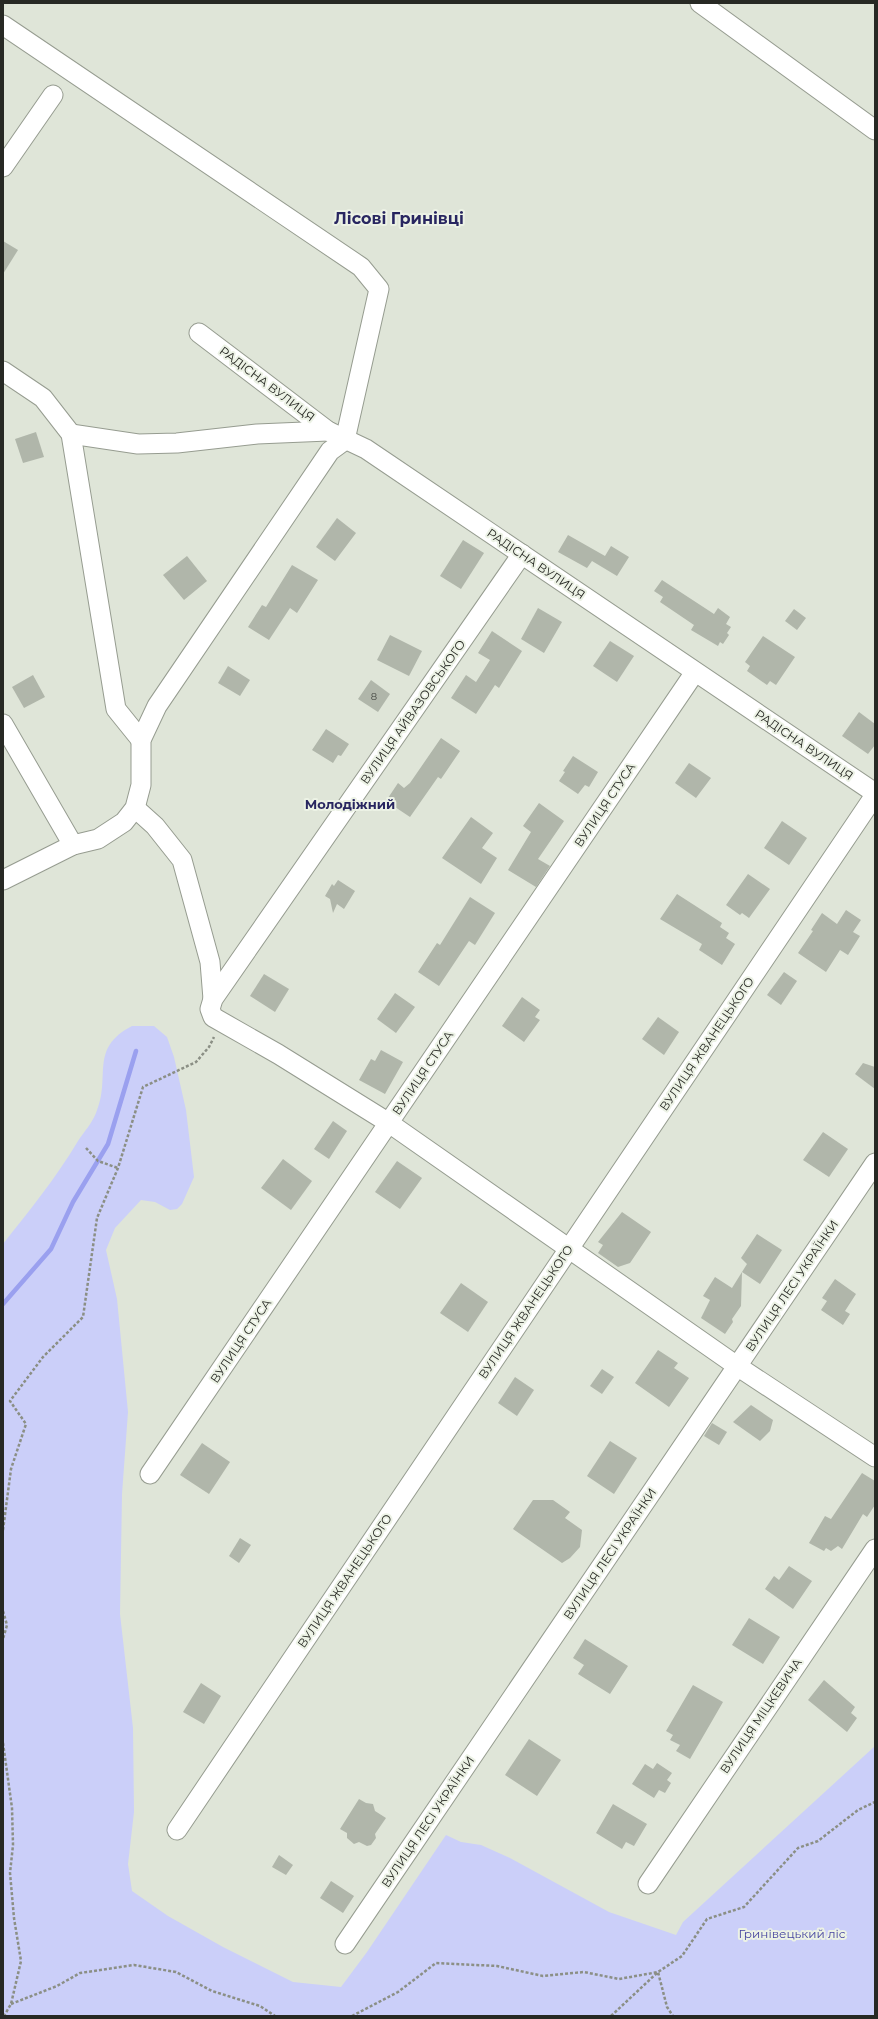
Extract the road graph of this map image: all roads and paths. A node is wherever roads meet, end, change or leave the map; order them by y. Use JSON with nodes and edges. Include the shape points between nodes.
{"nodes":[{"id":1,"x":700,"y":3,"type":"edge"},
{"id":2,"x":3,"y":25,"type":"edge"},
{"id":3,"x":54,"y":95,"type":"dead end"},
{"id":4,"x":875,"y":130,"type":"edge"},
{"id":5,"x":3,"y":167,"type":"edge"},
{"id":6,"x":199,"y":333,"type":"dead end"},
{"id":7,"x":3,"y":370,"type":"edge"},
{"id":8,"x":328,"y":431,"type":"junction"},
{"id":9,"x":71,"y":434,"type":"junction"},
{"id":10,"x":345,"y":440,"type":"junction"},
{"id":11,"x":522,"y":554,"type":"junction"},
{"id":12,"x":695,"y":672,"type":"junction"},
{"id":13,"x":3,"y":724,"type":"edge"},
{"id":14,"x":141,"y":740,"type":"junction"},
{"id":15,"x":875,"y":794,"type":"edge"},
{"id":16,"x":136,"y":808,"type":"junction"},
{"id":17,"x":73,"y":845,"type":"junction"},
{"id":18,"x":3,"y":880,"type":"edge"},
{"id":19,"x":215,"y":1010,"type":"junction"},
{"id":20,"x":389,"y":1123,"type":"junction"},
{"id":21,"x":86,"y":1148,"type":"dead end"},
{"id":22,"x":875,"y":1163,"type":"edge"},
{"id":23,"x":118,"y":1168,"type":"junction"},
{"id":24,"x":569,"y":1249,"type":"junction"},
{"id":25,"x":737,"y":1366,"type":"junction"},
{"id":26,"x":875,"y":1457,"type":"edge"},
{"id":27,"x":150,"y":1474,"type":"dead end"},
{"id":28,"x":3,"y":1530,"type":"edge"},
{"id":29,"x":875,"y":1549,"type":"edge"},
{"id":30,"x":3,"y":1611,"type":"edge"},
{"id":31,"x":3,"y":1639,"type":"edge"},
{"id":32,"x":3,"y":1743,"type":"edge"},
{"id":33,"x":875,"y":1802,"type":"edge"},
{"id":34,"x":177,"y":1830,"type":"dead end"},
{"id":35,"x":648,"y":1884,"type":"dead end"},
{"id":36,"x":345,"y":1944,"type":"dead end"},
{"id":37,"x":658,"y":1972,"type":"junction"},
{"id":38,"x":11,"y":2004,"type":"junction"},
{"id":39,"x":4,"y":2016,"type":"edge"},
{"id":40,"x":275,"y":2016,"type":"edge"},
{"id":41,"x":352,"y":2016,"type":"edge"},
{"id":42,"x":611,"y":2016,"type":"edge"},
{"id":43,"x":673,"y":2016,"type":"edge"}],
"edges":[{"from":1,"to":4,"type":"street"},
{"from":2,"to":10,"type":"street","via":[[360,267],[379,289]]},
{"from":3,"to":5,"type":"street"},
{"from":6,"to":8,"type":"street","name":"РАДІСНА ВУЛИЦЯ"},
{"from":7,"to":9,"type":"street","via":[[43,398]]},
{"from":8,"to":9,"type":"street","via":[[138,444]]},
{"from":8,"to":10,"type":"street","name":"РАДІСНА ВУЛИЦЯ"},
{"from":9,"to":14,"type":"street","via":[[116,709]]},
{"from":10,"to":11,"type":"street","name":"РАДІСНА ВУЛИЦЯ","via":[[366,449]]},
{"from":10,"to":14,"type":"street","via":[[330,451],[157,706]]},
{"from":11,"to":12,"type":"street","name":"РАДІСНА ВУЛИЦЯ"},
{"from":11,"to":19,"type":"street","name":"ВУЛИЦЯ АЙВАЗОВСЬКОГО"},
{"from":12,"to":15,"type":"street","name":"РАДІСНА ВУЛИЦЯ"},
{"from":12,"to":20,"type":"street","name":"ВУЛИЦЯ СТУСА"},
{"from":13,"to":17,"type":"street"},
{"from":14,"to":16,"type":"street","via":[[141,785]]},
{"from":15,"to":24,"type":"street","name":"ВУЛИЦЯ ЖВАНЕЦЬКОГО"},
{"from":16,"to":17,"type":"street","via":[[124,822],[98,839]]},
{"from":16,"to":19,"type":"street","via":[[155,826],[182,860],[210,962]]},
{"from":17,"to":18,"type":"street"},
{"from":19,"to":20,"type":"street","via":[[278,1054]]},
{"from":19,"to":23,"type":"path","via":[[209,1047],[196,1062],[143,1087]]},
{"from":20,"to":24,"type":"street"},
{"from":20,"to":27,"type":"street","name":"ВУЛИЦЯ СТУСА"},
{"from":21,"to":23,"type":"path","via":[[98,1161]]},
{"from":22,"to":25,"type":"street","name":"ВУЛИЦЯ ЛЕСІ УКРАЇНКИ"},
{"from":23,"to":28,"type":"path","via":[[98,1218],[83,1317],[43,1356],[10,1401],[26,1424],[11,1469]]},
{"from":24,"to":25,"type":"street"},
{"from":24,"to":34,"type":"street","name":"ВУЛИЦЯ ЖВАНЕЦЬКОГО"},
{"from":25,"to":26,"type":"street"},
{"from":25,"to":36,"type":"street","name":"ВУЛИЦЯ ЛЕСІ УКРАЇНКИ"},
{"from":29,"to":35,"type":"street","name":"ВУЛИЦЯ МІЦКЕВИЧА"},
{"from":30,"to":31,"type":"path","via":[[7,1625]]},
{"from":32,"to":38,"type":"path","via":[[12,1808],[13,1845],[10,1873],[21,1961]]},
{"from":33,"to":37,"type":"path","via":[[858,1810],[818,1841],[798,1848],[744,1907],[707,1919],[682,1956]]},
{"from":37,"to":41,"type":"path","via":[[619,1979],[584,1972],[543,1976],[497,1966],[436,1963],[398,1992]]},
{"from":37,"to":42,"type":"path"},
{"from":37,"to":43,"type":"path","via":[[667,2007]]},
{"from":38,"to":39,"type":"path"},
{"from":38,"to":40,"type":"path","via":[[57,1986],[80,1973],[134,1965],[176,1972],[212,1991],[260,2006]]}]}
